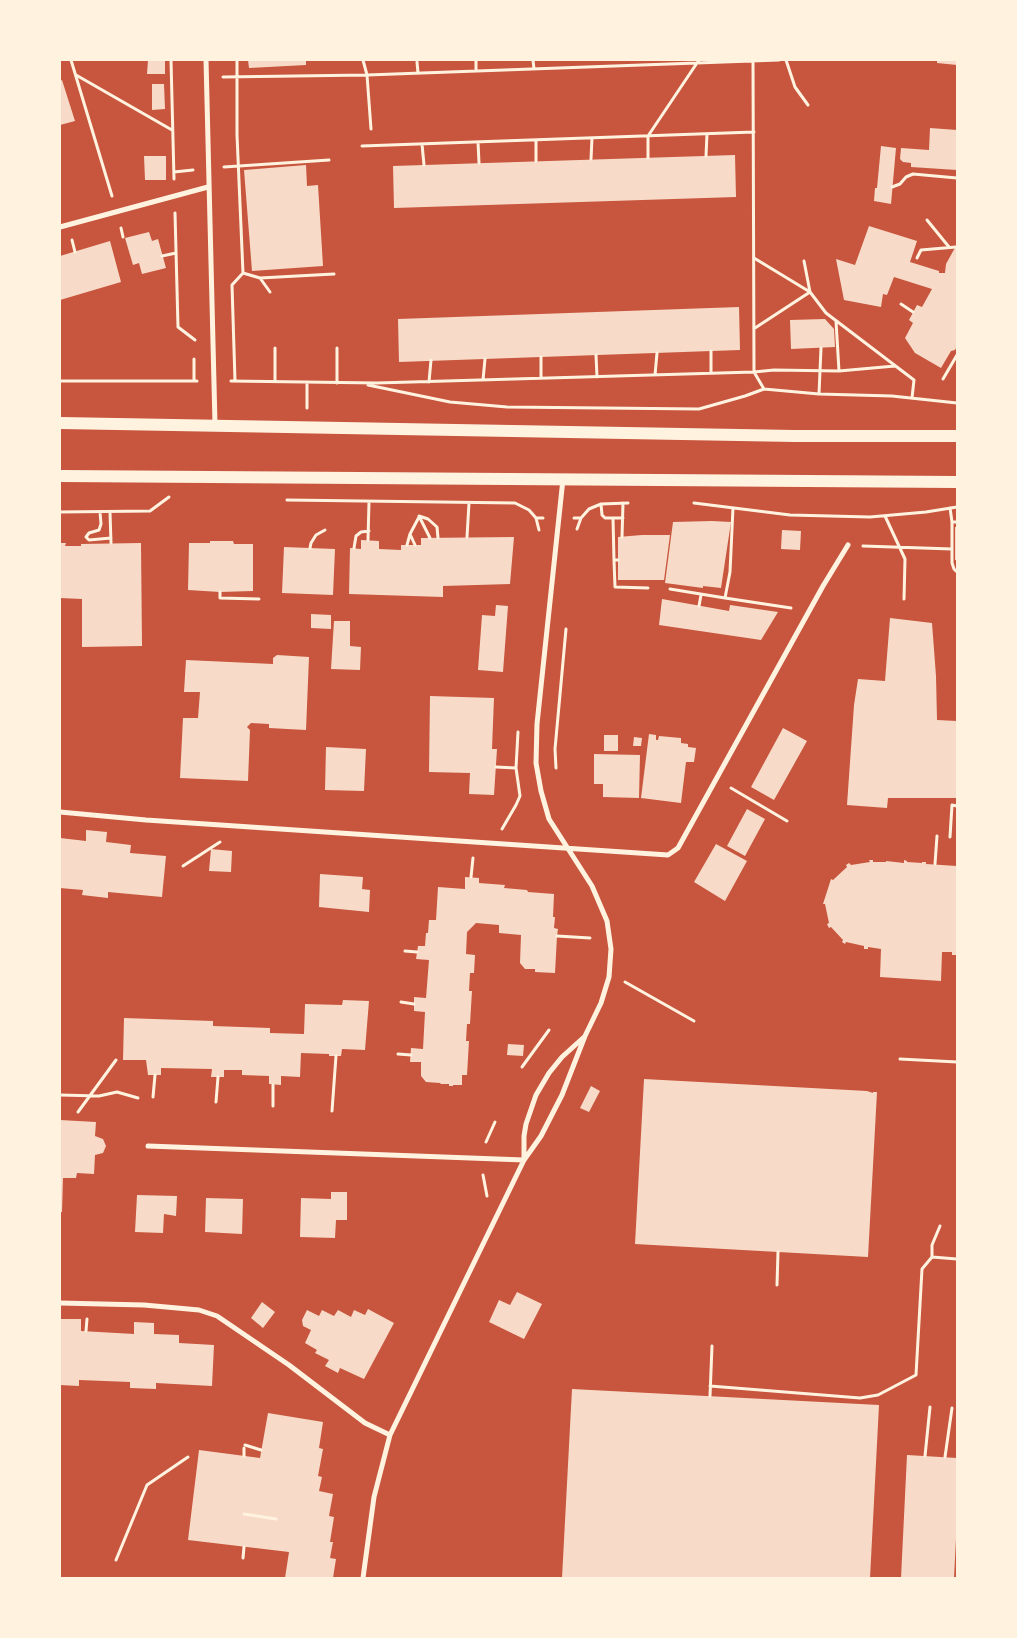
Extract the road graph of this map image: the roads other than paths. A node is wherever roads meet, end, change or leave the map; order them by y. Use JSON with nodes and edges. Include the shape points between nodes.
{"nodes":[{"id":1,"x":206,"y":60,"type":"edge"},
{"id":2,"x":208,"y":186,"type":"junction"},
{"id":3,"x":60,"y":227,"type":"edge"},
{"id":4,"x":60,"y":424,"type":"edge"},
{"id":5,"x":216,"y":426,"type":"junction"},
{"id":6,"x":957,"y":436,"type":"edge"},
{"id":7,"x":60,"y":476,"type":"edge"},
{"id":8,"x":563,"y":478,"type":"junction"},
{"id":9,"x":957,"y":482,"type":"edge"},
{"id":10,"x":848,"y":545,"type":"road end"},
{"id":11,"x":60,"y":812,"type":"edge"},
{"id":12,"x":567,"y":849,"type":"junction"},
{"id":13,"x":585,"y":1036,"type":"junction"},
{"id":14,"x":148,"y":1146,"type":"dead end"},
{"id":15,"x":524,"y":1160,"type":"junction"},
{"id":16,"x":60,"y":1303,"type":"edge"},
{"id":17,"x":390,"y":1435,"type":"junction"},
{"id":18,"x":363,"y":1578,"type":"edge"}],
"edges":[{"from":1,"to":2,"type":"street"},
{"from":2,"to":3,"type":"street"},
{"from":2,"to":5,"type":"street"},
{"from":4,"to":5,"type":"main road"},
{"from":5,"to":6,"type":"main road"},
{"from":7,"to":8,"type":"main road"},
{"from":8,"to":9,"type":"main road"},
{"from":8,"to":12,"type":"street","via":[[537,724],[536,763],[549,819]]},
{"from":10,"to":12,"type":"street","via":[[678,848],[668,855]]},
{"from":11,"to":12,"type":"street"},
{"from":12,"to":13,"type":"street","via":[[592,886],[610,934],[605,992]]},
{"from":13,"to":15,"type":"street","via":[[562,1095],[541,1136]]},
{"from":13,"to":15,"type":"street","via":[[562,1057],[536,1094],[526,1124]]},
{"from":14,"to":15,"type":"street"},
{"from":15,"to":17,"type":"street"},
{"from":16,"to":17,"type":"street","via":[[144,1305],[198,1310],[217,1316],[365,1423]]},
{"from":17,"to":18,"type":"street","via":[[374,1497]]}]}
